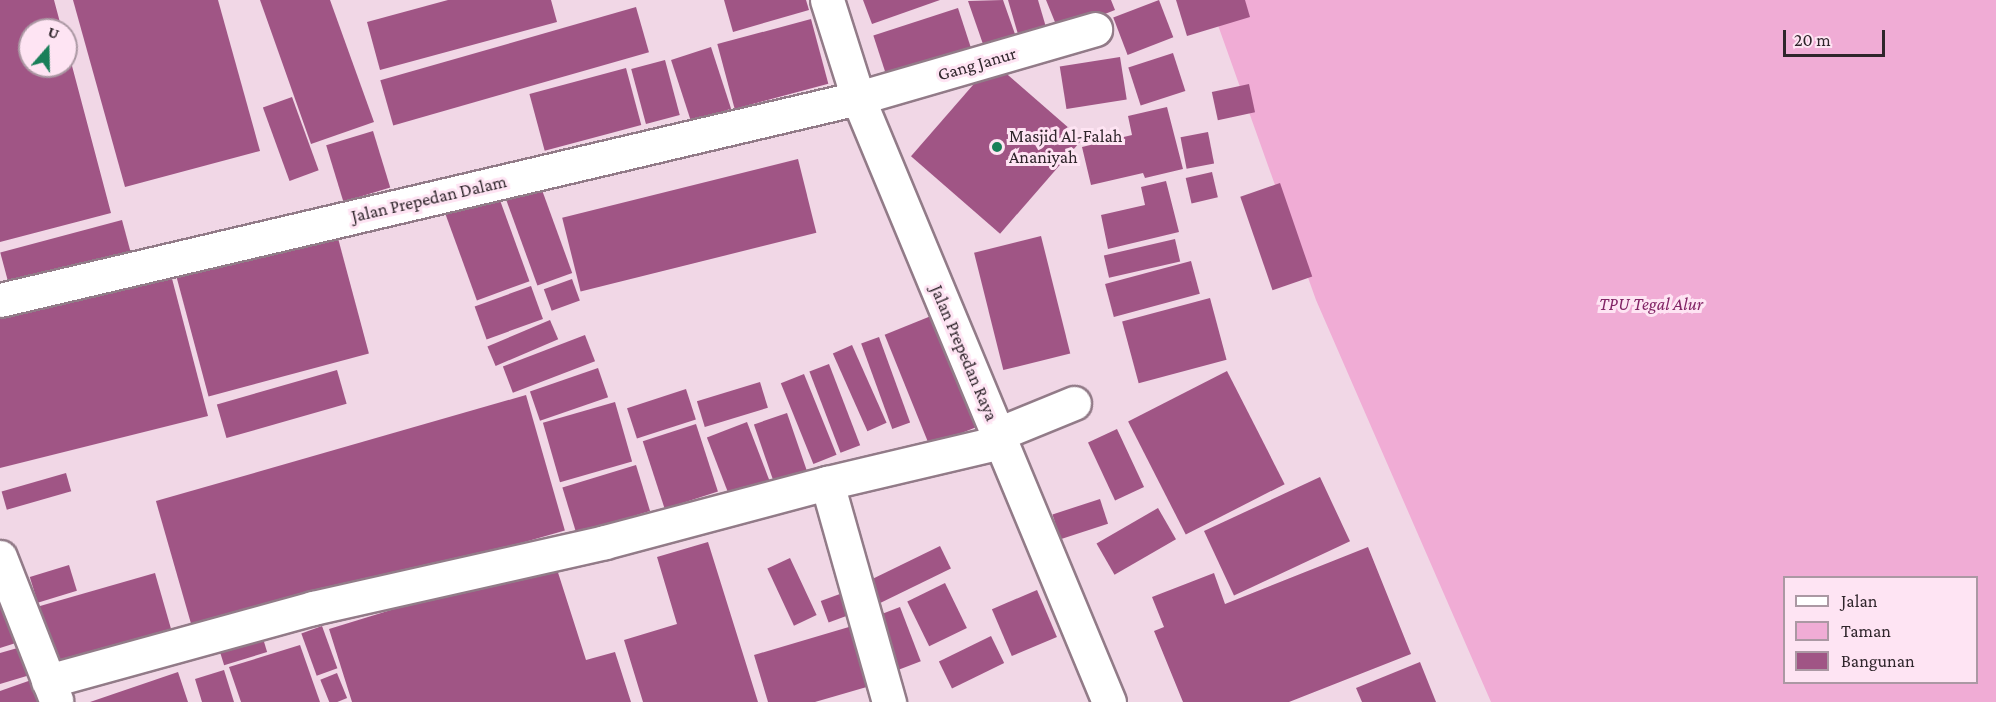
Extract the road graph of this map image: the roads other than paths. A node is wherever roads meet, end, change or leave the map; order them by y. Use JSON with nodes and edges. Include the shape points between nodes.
{"nodes":[{"id":1,"x":827,"y":0,"type":"edge"},
{"id":2,"x":1095,"y":29,"type":"dead end"},
{"id":3,"x":858,"y":98,"type":"junction"},
{"id":4,"x":0,"y":300,"type":"edge"},
{"id":5,"x":1074,"y":404,"type":"dead end"},
{"id":6,"x":999,"y":438,"type":"junction"},
{"id":7,"x":827,"y":483,"type":"junction"},
{"id":8,"x":0,"y":557,"type":"edge"},
{"id":9,"x":53,"y":692,"type":"edge"},
{"id":10,"x":889,"y":702,"type":"edge"},
{"id":11,"x":1109,"y":702,"type":"edge"}],
"edges":[{"from":1,"to":3,"type":"street","name":"Jalan Prepedan Raya"},
{"from":2,"to":3,"type":"street","name":"Gang Janur"},
{"from":3,"to":4,"type":"street","name":"Jalan Prepedan Dalam"},
{"from":3,"to":6,"type":"street","name":"Jalan Prepedan Raya"},
{"from":5,"to":6,"type":"street"},
{"from":6,"to":7,"type":"street"},
{"from":6,"to":11,"type":"street","name":"Jalan Prepedan Raya"},
{"from":7,"to":9,"type":"street","via":[[605,543],[313,608]]},
{"from":7,"to":10,"type":"street"},
{"from":8,"to":9,"type":"street"}]}
